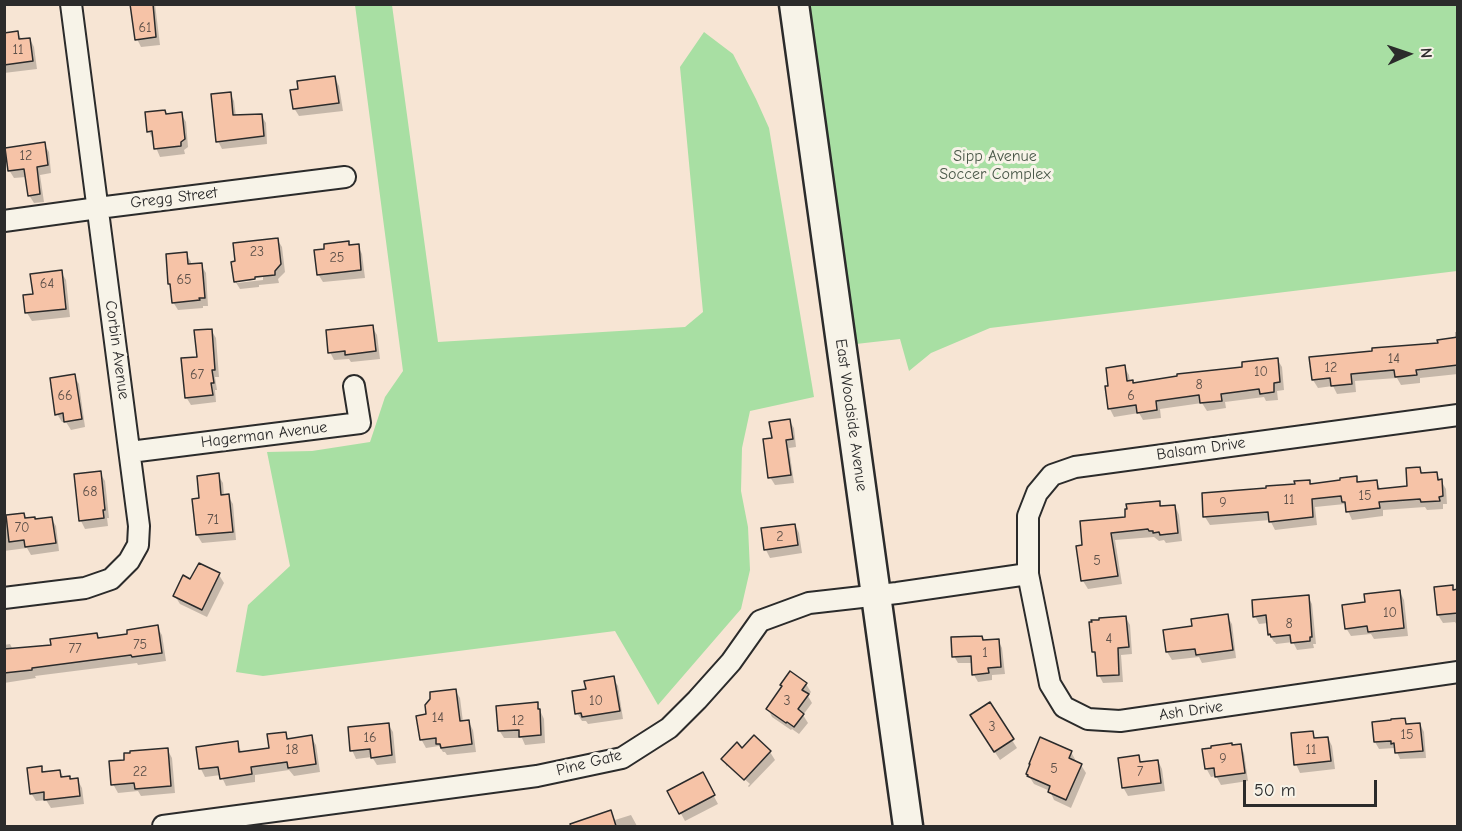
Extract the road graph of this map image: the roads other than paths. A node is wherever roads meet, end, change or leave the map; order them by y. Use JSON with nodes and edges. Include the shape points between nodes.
{"nodes":[{"id":1,"x":71,"y":4,"type":"edge"},
{"id":2,"x":794,"y":4,"type":"edge"},
{"id":3,"x":345,"y":177,"type":"dead end"},
{"id":4,"x":98,"y":208,"type":"junction"},
{"id":5,"x":4,"y":221,"type":"edge"},
{"id":6,"x":354,"y":386,"type":"dead end"},
{"id":7,"x":1458,"y":415,"type":"edge"},
{"id":8,"x":130,"y":452,"type":"junction"},
{"id":9,"x":1028,"y":574,"type":"junction"},
{"id":10,"x":876,"y":595,"type":"junction"},
{"id":11,"x":4,"y":598,"type":"edge"},
{"id":12,"x":1458,"y":672,"type":"edge"},
{"id":13,"x":163,"y":826,"type":"edge"},
{"id":14,"x":908,"y":826,"type":"edge"}],
"edges":[{"from":1,"to":4,"type":"street","name":"Corbin Avenue"},
{"from":2,"to":10,"type":"main road","name":"East Woodside Avenue"},
{"from":3,"to":4,"type":"street","name":"Gregg Street"},
{"from":4,"to":5,"type":"street","name":"Gregg Street"},
{"from":4,"to":8,"type":"street","name":"Corbin Avenue"},
{"from":6,"to":8,"type":"street","name":"Hagerman Avenue","via":[[360,423]]},
{"from":7,"to":9,"type":"street","name":"Balsam Drive","via":[[1075,466],[1052,475],[1037,493],[1028,516]]},
{"from":8,"to":11,"type":"street","name":"Corbin Avenue","via":[[140,526],[138,545],[129,561],[111,579],[85,588]]},
{"from":9,"to":10,"type":"street","name":"Pine Gate"},
{"from":9,"to":12,"type":"street","name":"Ash Drive","via":[[1050,684],[1064,706],[1088,719],[1120,721]]},
{"from":10,"to":13,"type":"street","name":"Pine Gate","via":[[809,603],[760,621],[731,662],[669,728],[622,758],[537,776]]},
{"from":10,"to":14,"type":"main road","name":"East Woodside Avenue"}]}
